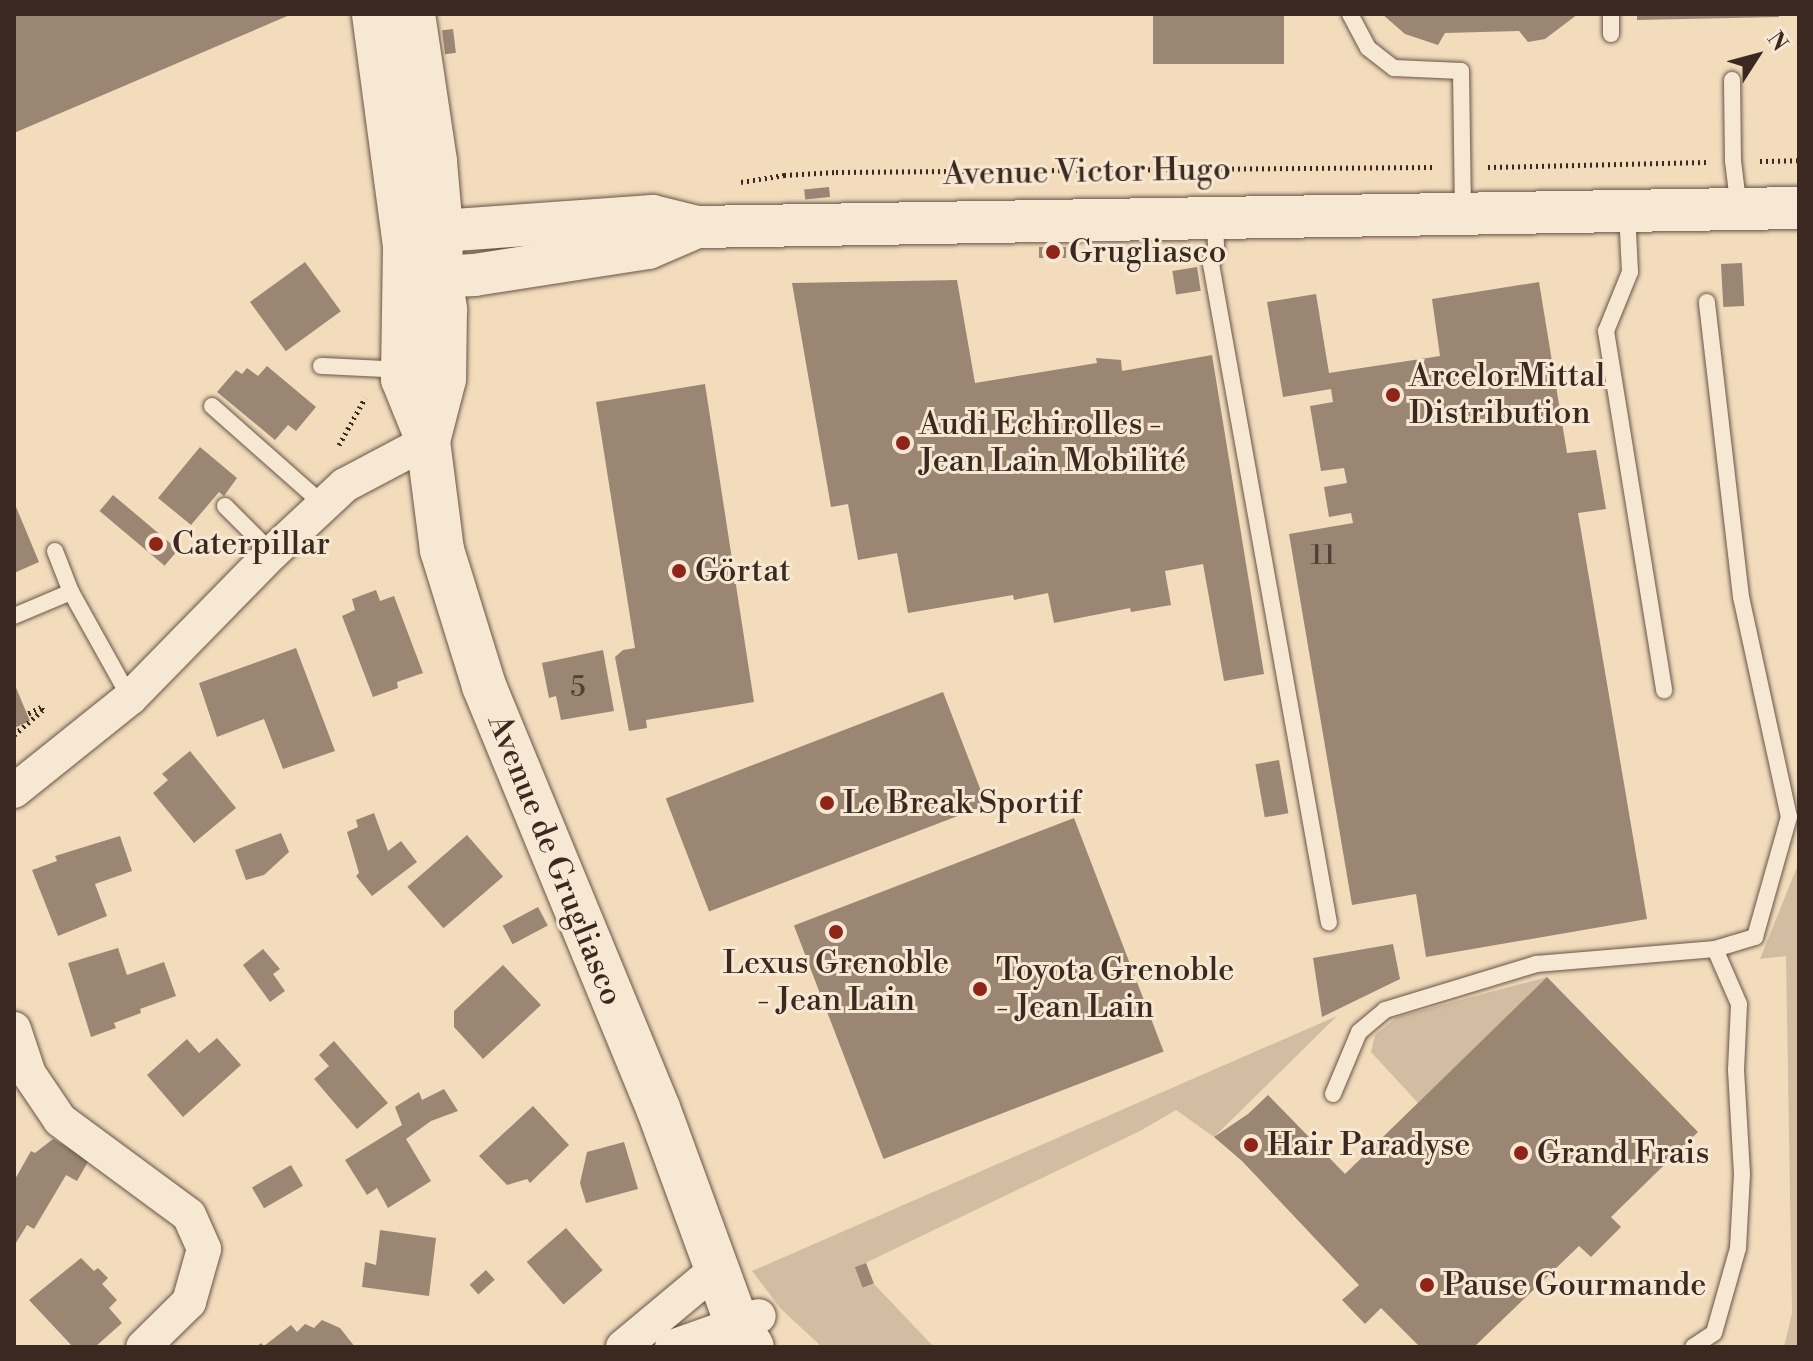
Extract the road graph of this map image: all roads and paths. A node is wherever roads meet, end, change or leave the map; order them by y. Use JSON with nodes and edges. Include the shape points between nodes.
{"nodes":[{"id":1,"x":374,"y":14,"type":"edge"},
{"id":2,"x":413,"y":14,"type":"edge"},
{"id":3,"x":1350,"y":14,"type":"edge"},
{"id":4,"x":1611,"y":14,"type":"edge"},
{"id":5,"x":1611,"y":34,"type":"dead end"},
{"id":6,"x":1732,"y":80,"type":"dead end"},
{"id":7,"x":1799,"y":160,"type":"edge"},
{"id":8,"x":1733,"y":161,"type":"junction"},
{"id":9,"x":1465,"y":167,"type":"junction"},
{"id":10,"x":729,"y":185,"type":"dead end"},
{"id":11,"x":1799,"y":208,"type":"edge"},
{"id":12,"x":1739,"y":209,"type":"junction"},
{"id":13,"x":1627,"y":210,"type":"junction"},
{"id":14,"x":1463,"y":212,"type":"junction"},
{"id":15,"x":1215,"y":216,"type":"junction"},
{"id":16,"x":697,"y":227,"type":"junction"},
{"id":17,"x":423,"y":239,"type":"junction"},
{"id":18,"x":440,"y":277,"type":"junction"},
{"id":19,"x":1707,"y":302,"type":"dead end"},
{"id":20,"x":321,"y":366,"type":"dead end"},
{"id":21,"x":402,"y":370,"type":"junction"},
{"id":22,"x":212,"y":406,"type":"dead end"},
{"id":23,"x":428,"y":441,"type":"junction"},
{"id":24,"x":324,"y":505,"type":"junction"},
{"id":25,"x":225,"y":506,"type":"dead end"},
{"id":26,"x":55,"y":551,"type":"dead end"},
{"id":27,"x":272,"y":553,"type":"junction"},
{"id":28,"x":71,"y":592,"type":"junction"},
{"id":29,"x":14,"y":616,"type":"edge"},
{"id":30,"x":1664,"y":690,"type":"dead end"},
{"id":31,"x":130,"y":698,"type":"junction"},
{"id":32,"x":27,"y":714,"type":"dead end"},
{"id":33,"x":14,"y":735,"type":"edge"},
{"id":34,"x":14,"y":791,"type":"edge"},
{"id":35,"x":1329,"y":923,"type":"dead end"},
{"id":36,"x":1715,"y":949,"type":"junction"},
{"id":37,"x":14,"y":1029,"type":"edge"},
{"id":38,"x":1333,"y":1094,"type":"dead end"},
{"id":39,"x":719,"y":1267,"type":"junction"},
{"id":40,"x":758,"y":1334,"type":"edge"},
{"id":41,"x":143,"y":1347,"type":"edge"},
{"id":42,"x":623,"y":1347,"type":"edge"},
{"id":43,"x":672,"y":1347,"type":"edge"},
{"id":44,"x":1693,"y":1347,"type":"edge"}],
"edges":[{"from":1,"to":17,"type":"main road"},
{"from":2,"to":17,"type":"main road"},
{"from":3,"to":9,"type":"lane","via":[[1368,48],[1394,68],[1461,71]]},
{"from":4,"to":5,"type":"lane"},
{"from":6,"to":8,"type":"lane"},
{"from":7,"to":8,"type":"path","name":"Avenue Victor Hugo"},
{"from":8,"to":9,"type":"path","name":"Avenue Victor Hugo"},
{"from":8,"to":12,"type":"lane"},
{"from":9,"to":10,"type":"path","name":"Avenue Victor Hugo","via":[[836,172]]},
{"from":9,"to":14,"type":"lane"},
{"from":11,"to":12,"type":"street","name":"Avenue Victor Hugo"},
{"from":12,"to":13,"type":"street","name":"Avenue Victor Hugo"},
{"from":13,"to":14,"type":"street","name":"Avenue Victor Hugo"},
{"from":13,"to":30,"type":"lane","via":[[1630,272],[1606,331]]},
{"from":14,"to":15,"type":"street","name":"Avenue Victor Hugo"},
{"from":15,"to":16,"type":"street","name":"Avenue Victor Hugo"},
{"from":15,"to":35,"type":"lane","via":[[1211,264]]},
{"from":16,"to":17,"type":"street","name":"Avenue Victor Hugo","via":[[652,216]]},
{"from":16,"to":18,"type":"street","name":"Avenue Victor Hugo","via":[[648,248]]},
{"from":17,"to":18,"type":"main road","name":"Avenue de Grugliasco"},
{"from":17,"to":21,"type":"main road","name":"Avenue de Grugliasco"},
{"from":18,"to":23,"type":"main road","name":"Avenue de Grugliasco","via":[[444,379]]},
{"from":19,"to":36,"type":"lane","via":[[1741,597],[1789,817],[1755,937]]},
{"from":20,"to":21,"type":"lane"},
{"from":21,"to":23,"type":"main road","name":"Avenue de Grugliasco"},
{"from":22,"to":24,"type":"lane"},
{"from":23,"to":24,"type":"street","via":[[345,485]]},
{"from":23,"to":39,"type":"main road","name":"Avenue de Grugliasco","via":[[442,550],[484,686]]},
{"from":24,"to":27,"type":"street"},
{"from":25,"to":27,"type":"lane"},
{"from":26,"to":28,"type":"lane"},
{"from":27,"to":31,"type":"street"},
{"from":28,"to":29,"type":"lane"},
{"from":28,"to":31,"type":"lane"},
{"from":31,"to":34,"type":"street"},
{"from":32,"to":33,"type":"path","via":[[43,710]]},
{"from":36,"to":38,"type":"lane","via":[[1536,964],[1385,1010],[1359,1032]]},
{"from":36,"to":44,"type":"lane","via":[[1739,1004],[1738,1248],[1714,1333]]},
{"from":37,"to":41,"type":"street","via":[[29,1074],[60,1120],[189,1215],[204,1249],[189,1302]]},
{"from":39,"to":40,"type":"main road","name":"Avenue de Grugliasco"},
{"from":39,"to":42,"type":"street"},
{"from":40,"to":43,"type":"street"}]}
